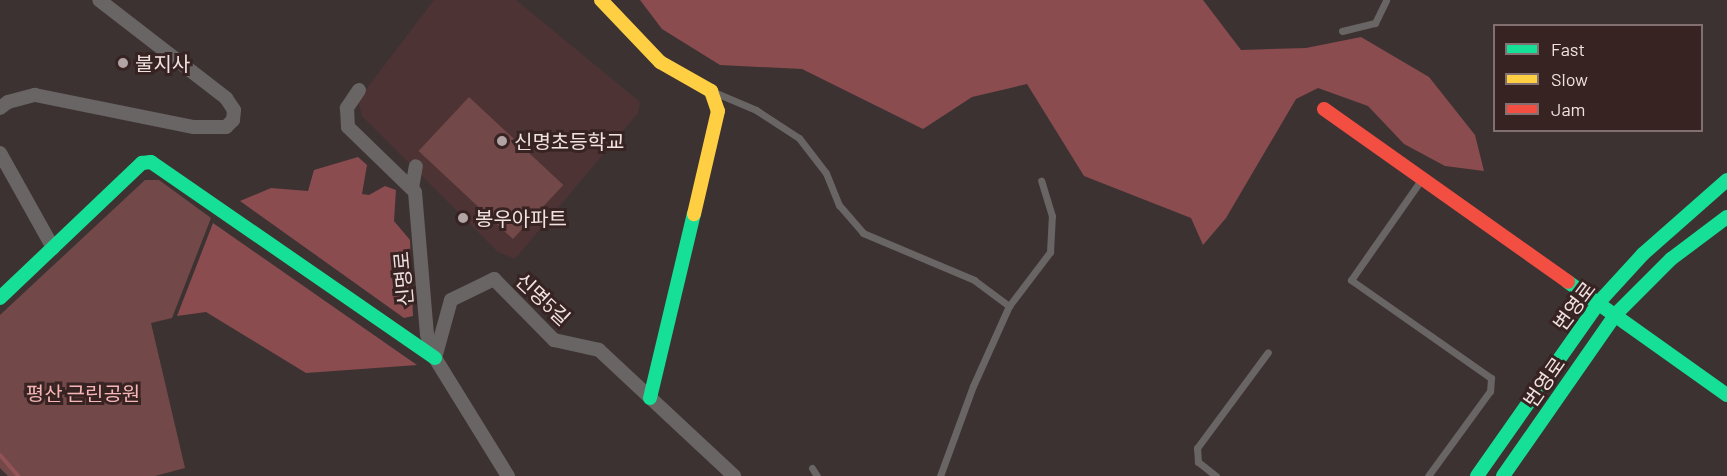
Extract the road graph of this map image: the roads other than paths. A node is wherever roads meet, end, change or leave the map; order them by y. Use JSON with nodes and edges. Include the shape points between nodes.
{"nodes":[{"id":1,"x":99,"y":0,"type":"edge"},
{"id":2,"x":601,"y":0,"type":"edge"},
{"id":3,"x":1386,"y":0,"type":"edge"},
{"id":4,"x":1342,"y":31,"type":"dead end"},
{"id":5,"x":359,"y":90,"type":"dead end"},
{"id":6,"x":711,"y":91,"type":"junction"},
{"id":7,"x":0,"y":108,"type":"edge"},
{"id":8,"x":1324,"y":109,"type":"dead end"},
{"id":9,"x":0,"y":153,"type":"edge"},
{"id":10,"x":416,"y":166,"type":"dead end"},
{"id":11,"x":1422,"y":178,"type":"junction"},
{"id":12,"x":1727,"y":180,"type":"edge"},
{"id":13,"x":1041,"y":181,"type":"dead end"},
{"id":14,"x":412,"y":188,"type":"junction"},
{"id":15,"x":1727,"y":217,"type":"edge"},
{"id":16,"x":53,"y":248,"type":"junction"},
{"id":17,"x":0,"y":298,"type":"edge"},
{"id":18,"x":1600,"y":302,"type":"junction"},
{"id":19,"x":1009,"y":306,"type":"junction"},
{"id":20,"x":1616,"y":314,"type":"junction"},
{"id":21,"x":1268,"y":352,"type":"dead end"},
{"id":22,"x":435,"y":358,"type":"junction"},
{"id":23,"x":1727,"y":395,"type":"edge"},
{"id":24,"x":650,"y":398,"type":"junction"},
{"id":25,"x":812,"y":468,"type":"dead end"},
{"id":26,"x":508,"y":476,"type":"edge"},
{"id":27,"x":734,"y":476,"type":"edge"},
{"id":28,"x":817,"y":476,"type":"edge"},
{"id":29,"x":940,"y":476,"type":"edge"},
{"id":30,"x":1216,"y":476,"type":"edge"},
{"id":31,"x":1428,"y":476,"type":"edge"},
{"id":32,"x":1477,"y":476,"type":"edge"},
{"id":33,"x":1503,"y":476,"type":"edge"}],
"edges":[{"from":1,"to":7,"type":"street","via":[[226,98],[234,110],[233,120],[226,127],[194,127],[35,95]]},
{"from":2,"to":6,"type":"street","via":[[660,62]]},
{"from":3,"to":4,"type":"lane","via":[[1375,23]]},
{"from":5,"to":14,"type":"street","via":[[347,108],[348,127]]},
{"from":6,"to":19,"type":"lane","via":[[756,110],[799,138],[826,173],[839,204],[863,233],[974,280]]},
{"from":6,"to":24,"type":"street","via":[[718,111]]},
{"from":8,"to":11,"type":"street"},
{"from":9,"to":16,"type":"street"},
{"from":10,"to":14,"type":"street"},
{"from":11,"to":18,"type":"street"},
{"from":11,"to":31,"type":"lane","via":[[1351,280],[1491,378],[1490,391]]},
{"from":12,"to":18,"type":"street","name":"변영로","via":[[1658,240]]},
{"from":13,"to":19,"type":"lane","via":[[1052,216],[1050,252]]},
{"from":14,"to":22,"type":"street","name":"신명로","via":[[427,334]]},
{"from":15,"to":20,"type":"street","name":"번영로","via":[[1671,259]]},
{"from":16,"to":17,"type":"street"},
{"from":16,"to":22,"type":"street","via":[[142,164],[151,162]]},
{"from":18,"to":20,"type":"street"},
{"from":18,"to":32,"type":"street","name":"변영로"},
{"from":19,"to":29,"type":"lane","via":[[973,386]]},
{"from":20,"to":23,"type":"street"},
{"from":20,"to":33,"type":"street","name":"번영로"},
{"from":21,"to":30,"type":"lane","via":[[1197,448],[1198,462]]},
{"from":22,"to":24,"type":"street","name":"신명5길","via":[[451,300],[494,279],[554,340],[599,350]]},
{"from":22,"to":26,"type":"street","name":"신명로"},
{"from":24,"to":27,"type":"street","name":"신명5길"},
{"from":25,"to":28,"type":"lane"}]}
